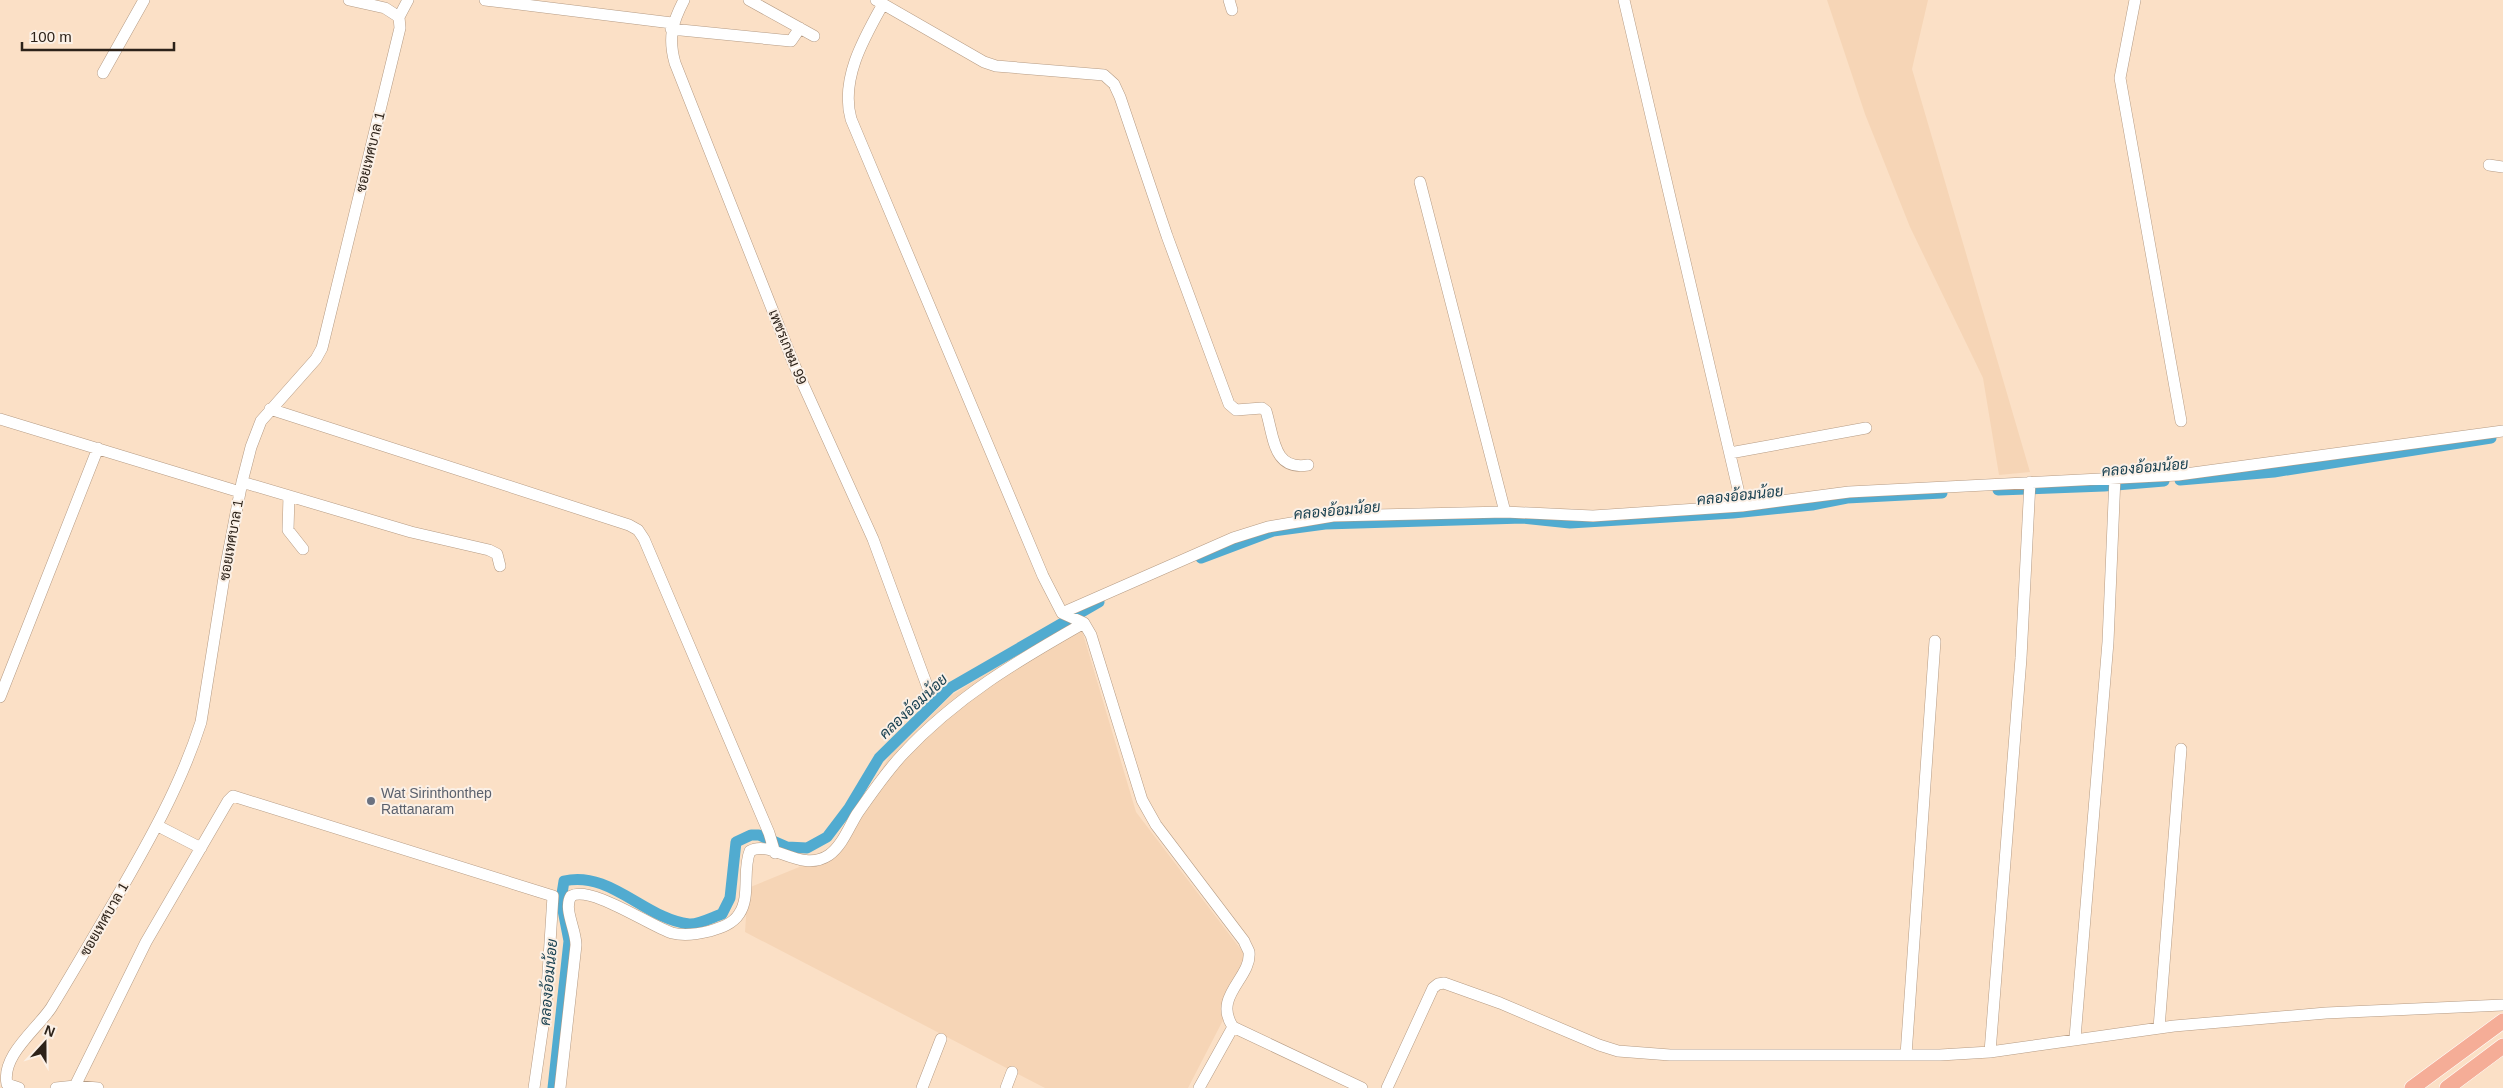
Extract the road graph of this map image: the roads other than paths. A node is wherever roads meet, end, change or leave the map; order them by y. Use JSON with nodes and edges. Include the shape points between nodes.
{"nodes":[{"id":1,"x":144,"y":0,"type":"edge"},
{"id":2,"x":349,"y":0,"type":"edge"},
{"id":3,"x":408,"y":0,"type":"edge"},
{"id":4,"x":485,"y":0,"type":"edge"},
{"id":5,"x":684,"y":0,"type":"edge"},
{"id":6,"x":749,"y":0,"type":"edge"},
{"id":7,"x":1624,"y":0,"type":"edge"},
{"id":8,"x":2135,"y":0,"type":"edge"},
{"id":9,"x":879,"y":2,"type":"edge"},
{"id":10,"x":399,"y":17,"type":"junction"},
{"id":11,"x":672,"y":26,"type":"junction"},
{"id":12,"x":800,"y":28,"type":"junction"},
{"id":13,"x":814,"y":36,"type":"dead end"},
{"id":14,"x":103,"y":73,"type":"dead end"},
{"id":15,"x":2489,"y":165,"type":"dead end"},
{"id":16,"x":2503,"y":167,"type":"edge"},
{"id":17,"x":1420,"y":182,"type":"dead end"},
{"id":18,"x":270,"y":409,"type":"junction"},
{"id":19,"x":0,"y":419,"type":"edge"},
{"id":20,"x":2181,"y":421,"type":"dead end"},
{"id":21,"x":1866,"y":428,"type":"dead end"},
{"id":22,"x":2503,"y":431,"type":"edge"},
{"id":23,"x":98,"y":448,"type":"junction"},
{"id":24,"x":1730,"y":453,"type":"junction"},
{"id":25,"x":1308,"y":465,"type":"dead end"},
{"id":26,"x":2115,"y":483,"type":"junction"},
{"id":27,"x":2030,"y":486,"type":"junction"},
{"id":28,"x":241,"y":487,"type":"junction"},
{"id":29,"x":289,"y":496,"type":"junction"},
{"id":30,"x":1742,"y":506,"type":"junction"},
{"id":31,"x":1505,"y":512,"type":"junction"},
{"id":32,"x":303,"y":549,"type":"dead end"},
{"id":33,"x":500,"y":566,"type":"dead end"},
{"id":34,"x":1064,"y":614,"type":"junction"},
{"id":35,"x":1082,"y":623,"type":"junction"},
{"id":36,"x":1935,"y":641,"type":"dead end"},
{"id":37,"x":929,"y":691,"type":"dead end"},
{"id":38,"x":0,"y":698,"type":"edge"},
{"id":39,"x":2181,"y":749,"type":"dead end"},
{"id":40,"x":158,"y":826,"type":"junction"},
{"id":41,"x":201,"y":848,"type":"junction"},
{"id":42,"x":774,"y":851,"type":"junction"},
{"id":43,"x":2503,"y":1004,"type":"edge"},
{"id":44,"x":2503,"y":1021,"type":"edge"},
{"id":45,"x":1233,"y":1027,"type":"junction"},
{"id":46,"x":2159,"y":1028,"type":"junction"},
{"id":47,"x":2075,"y":1038,"type":"junction"},
{"id":48,"x":941,"y":1039,"type":"dead end"},
{"id":49,"x":2503,"y":1046,"type":"edge"},
{"id":50,"x":1990,"y":1052,"type":"junction"},
{"id":51,"x":1906,"y":1055,"type":"junction"},
{"id":52,"x":1012,"y":1072,"type":"dead end"},
{"id":53,"x":4,"y":1086,"type":"edge"},
{"id":54,"x":64,"y":1087,"type":"edge"},
{"id":55,"x":19,"y":1088,"type":"edge"},
{"id":56,"x":98,"y":1088,"type":"edge"},
{"id":57,"x":534,"y":1088,"type":"edge"},
{"id":58,"x":560,"y":1088,"type":"edge"},
{"id":59,"x":922,"y":1088,"type":"edge"},
{"id":60,"x":1006,"y":1088,"type":"edge"},
{"id":61,"x":1199,"y":1088,"type":"edge"},
{"id":62,"x":1362,"y":1088,"type":"edge"},
{"id":63,"x":1387,"y":1088,"type":"edge"},
{"id":64,"x":2412,"y":1088,"type":"edge"},
{"id":65,"x":2447,"y":1088,"type":"edge"}],
"edges":[{"from":1,"to":14,"type":"street"},
{"from":2,"to":10,"type":"street","via":[[385,8]]},
{"from":3,"to":10,"type":"street"},
{"from":4,"to":11,"type":"street"},
{"from":5,"to":11,"type":"street"},
{"from":6,"to":12,"type":"street"},
{"from":7,"to":24,"type":"street"},
{"from":8,"to":20,"type":"street","via":[[2120,78]]},
{"from":9,"to":25,"type":"street","via":[[996,66],[1110,78],[1120,97],[1229,404],[1236,410],[1266,410],[1282,460],[1292,466]]},
{"from":9,"to":34,"type":"street","via":[[864,36],[849,87],[847,103],[851,119],[1043,576]]},
{"from":10,"to":18,"type":"street","name":"ซอยเทศบาล 1","via":[[400,28],[322,348],[316,359]]},
{"from":11,"to":12,"type":"street","via":[[791,41]]},
{"from":11,"to":37,"type":"street","name":"เพชรเกษม 99","via":[[671,48],[675,63],[794,362],[867,524]]},
{"from":12,"to":13,"type":"street"},
{"from":15,"to":16,"type":"street"},
{"from":17,"to":31,"type":"street"},
{"from":18,"to":28,"type":"street","name":"ซอยเทศบาล 1","via":[[256,432]]},
{"from":18,"to":42,"type":"street","via":[[638,530],[716,704],[770,834]]},
{"from":19,"to":23,"type":"street"},
{"from":21,"to":24,"type":"street"},
{"from":22,"to":26,"type":"street"},
{"from":23,"to":28,"type":"street"},
{"from":23,"to":38,"type":"street"},
{"from":24,"to":30,"type":"street"},
{"from":26,"to":27,"type":"street"},
{"from":26,"to":47,"type":"street","via":[[2108,642]]},
{"from":27,"to":30,"type":"street","via":[[1841,493]]},
{"from":27,"to":50,"type":"street","via":[[2021,658]]},
{"from":28,"to":29,"type":"street"},
{"from":28,"to":40,"type":"street","name":"ซอยเทศบาล 1","via":[[201,722]]},
{"from":29,"to":32,"type":"street","via":[[288,530]]},
{"from":29,"to":33,"type":"street","via":[[411,532],[489,550],[497,554]]},
{"from":30,"to":31,"type":"street","via":[[1593,516]]},
{"from":31,"to":34,"type":"street","via":[[1333,516],[1268,528],[1233,538]]},
{"from":34,"to":35,"type":"street"},
{"from":35,"to":42,"type":"street","via":[[988,680],[902,754],[862,806],[836,850],[828,856],[806,861]]},
{"from":35,"to":45,"type":"street","via":[[1095,644],[1148,813],[1249,952],[1226,1006],[1225,1014]]},
{"from":36,"to":51,"type":"street"},
{"from":39,"to":46,"type":"street"},
{"from":40,"to":41,"type":"street"},
{"from":40,"to":53,"type":"street","name":"ซอยเทศบาล 1","via":[[50,1009],[10,1060]]},
{"from":41,"to":54,"type":"street"},
{"from":41,"to":57,"type":"street","via":[[233,796],[553,896],[546,1005]]},
{"from":42,"to":58,"type":"street","via":[[760,848],[750,851],[740,913],[719,928],[702,933],[674,934],[607,902],[580,893],[571,896],[567,906],[576,945]]},
{"from":43,"to":46,"type":"street","via":[[2326,1013]]},
{"from":44,"to":64,"type":"main road"},
{"from":45,"to":61,"type":"street"},
{"from":45,"to":62,"type":"street"},
{"from":46,"to":47,"type":"street"},
{"from":47,"to":50,"type":"street"},
{"from":48,"to":59,"type":"street"},
{"from":49,"to":65,"type":"main road"},
{"from":50,"to":51,"type":"street"},
{"from":51,"to":63,"type":"street","via":[[1670,1055],[1618,1051],[1444,983],[1433,988]]},
{"from":52,"to":60,"type":"street"},
{"from":53,"to":55,"type":"street","name":"ซอยเทศบาล 1"},
{"from":54,"to":56,"type":"street"}]}
